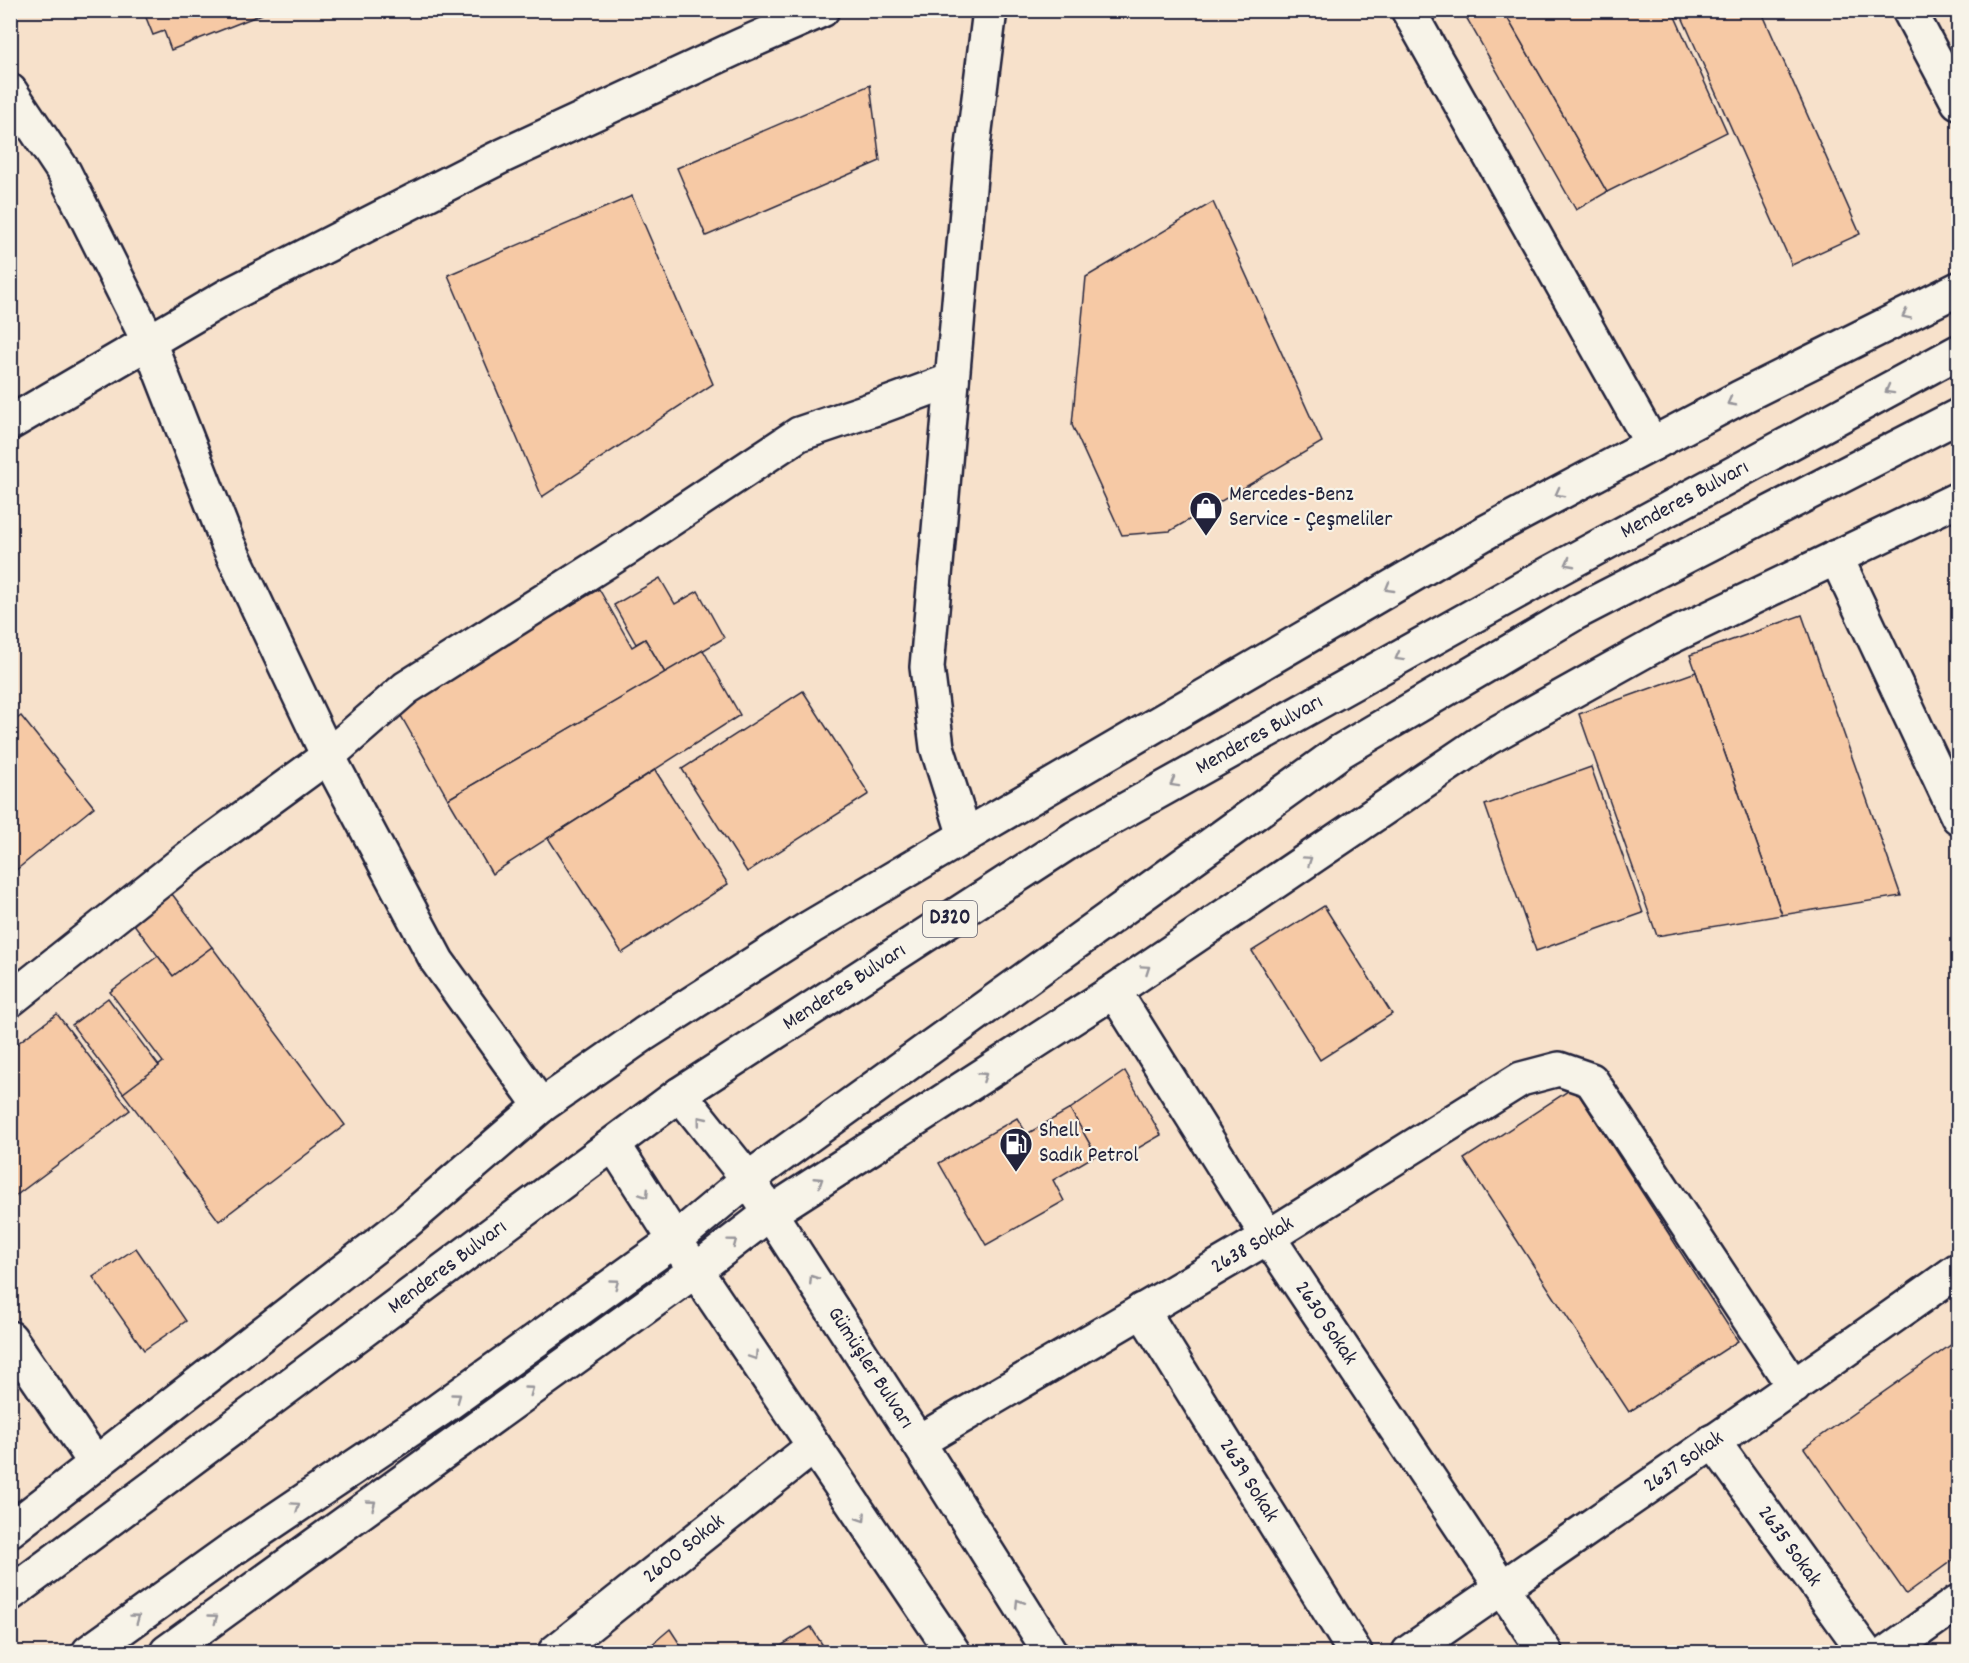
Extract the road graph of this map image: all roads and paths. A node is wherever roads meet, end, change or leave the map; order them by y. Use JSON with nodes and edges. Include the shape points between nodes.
{"nodes":[{"id":1,"x":822,"y":10,"type":"edge"},
{"id":2,"x":990,"y":10,"type":"edge"},
{"id":3,"x":1408,"y":10,"type":"edge"},
{"id":4,"x":1909,"y":10,"type":"edge"},
{"id":5,"x":10,"y":91,"type":"edge"},
{"id":6,"x":1959,"y":102,"type":"edge"},
{"id":7,"x":1959,"y":289,"type":"edge"},
{"id":8,"x":149,"y":342,"type":"junction"},
{"id":9,"x":1959,"y":352,"type":"edge"},
{"id":10,"x":952,"y":380,"type":"junction"},
{"id":11,"x":1959,"y":416,"type":"edge"},
{"id":12,"x":10,"y":423,"type":"edge"},
{"id":13,"x":1652,"y":444,"type":"junction"},
{"id":14,"x":1959,"y":499,"type":"edge"},
{"id":15,"x":1836,"y":557,"type":"junction"},
{"id":16,"x":328,"y":756,"type":"junction"},
{"id":17,"x":1959,"y":817,"type":"edge"},
{"id":18,"x":965,"y":836,"type":"junction"},
{"id":19,"x":1114,"y":991,"type":"junction"},
{"id":20,"x":10,"y":999,"type":"edge"},
{"id":21,"x":680,"y":1094,"type":"junction"},
{"id":22,"x":541,"y":1106,"type":"junction"},
{"id":23,"x":614,"y":1145,"type":"junction"},
{"id":24,"x":748,"y":1179,"type":"junction"},
{"id":25,"x":770,"y":1213,"type":"junction"},
{"id":26,"x":1268,"y":1237,"type":"junction"},
{"id":27,"x":675,"y":1240,"type":"junction"},
{"id":28,"x":696,"y":1270,"type":"junction"},
{"id":29,"x":1959,"y":1270,"type":"edge"},
{"id":30,"x":1142,"y":1310,"type":"junction"},
{"id":31,"x":10,"y":1338,"type":"edge"},
{"id":32,"x":1794,"y":1387,"type":"junction"},
{"id":33,"x":1713,"y":1441,"type":"junction"},
{"id":34,"x":918,"y":1442,"type":"junction"},
{"id":35,"x":814,"y":1446,"type":"junction"},
{"id":36,"x":96,"y":1464,"type":"junction"},
{"id":37,"x":10,"y":1530,"type":"edge"},
{"id":38,"x":1501,"y":1588,"type":"junction"},
{"id":39,"x":10,"y":1594,"type":"edge"},
{"id":40,"x":1959,"y":1602,"type":"edge"},
{"id":41,"x":89,"y":1653,"type":"edge"},
{"id":42,"x":166,"y":1653,"type":"edge"},
{"id":43,"x":555,"y":1653,"type":"edge"},
{"id":44,"x":953,"y":1653,"type":"edge"},
{"id":45,"x":1050,"y":1653,"type":"edge"},
{"id":46,"x":1355,"y":1653,"type":"edge"},
{"id":47,"x":1409,"y":1653,"type":"edge"},
{"id":48,"x":1545,"y":1653,"type":"edge"},
{"id":49,"x":1865,"y":1653,"type":"edge"},
{"id":50,"x":1888,"y":1653,"type":"edge"}],
"edges":[{"from":1,"to":8,"type":"main road","via":[[498,158],[229,295]]},
{"from":2,"to":10,"type":"main road","via":[[972,154]]},
{"from":3,"to":13,"type":"main road"},
{"from":4,"to":6,"type":"main road"},
{"from":5,"to":8,"type":"main road","via":[[64,172]]},
{"from":7,"to":13,"type":"main road","one_way":true},
{"from":8,"to":12,"type":"main road"},
{"from":8,"to":16,"type":"main road","via":[[228,544]]},
{"from":9,"to":21,"type":"main road","name":"Menderes Bulvarı","number":"D320","one_way":true,"via":[[1550,573],[1075,838]]},
{"from":10,"to":16,"type":"main road","via":[[799,434],[629,548],[406,688]]},
{"from":10,"to":18,"type":"main road","via":[[927,666],[937,747]]},
{"from":11,"to":24,"type":"main road","via":[[1577,612],[1341,751]]},
{"from":13,"to":18,"type":"main road","one_way":true,"via":[[1488,531]]},
{"from":14,"to":15,"type":"main road"},
{"from":15,"to":17,"type":"main road"},
{"from":19,"to":15,"type":"main road","one_way":true,"via":[[1485,740],[1664,640]]},
{"from":16,"to":20,"type":"main road","via":[[191,856]]},
{"from":16,"to":22,"type":"main road","via":[[437,961]]},
{"from":18,"to":22,"type":"main road","via":[[811,927],[644,1034]]},
{"from":25,"to":19,"type":"main road","one_way":true},
{"from":19,"to":26,"type":"main road","name":"2630 Sokak"},
{"from":21,"to":23,"type":"main road","name":"Menderes Bulvarı","number":"D320"},
{"from":24,"to":21,"type":"main road","name":"Gümüşler Bulvarı","one_way":true},
{"from":22,"to":36,"type":"main road","via":[[405,1223]]},
{"from":23,"to":27,"type":"main road","one_way":true},
{"from":23,"to":39,"type":"main road","name":"Menderes Bulvarı","number":"D320"},
{"from":24,"to":25,"type":"main road","name":"Gümüşler Bulvarı"},
{"from":24,"to":27,"type":"main road"},
{"from":28,"to":25,"type":"main road","one_way":true},
{"from":34,"to":25,"type":"main road","name":"Gümüşler Bulvarı","one_way":true},
{"from":26,"to":30,"type":"main road","name":"2638 Sokak"},
{"from":26,"to":32,"type":"main road","name":"2638 Sokak","via":[[1521,1079],[1559,1069],[1591,1080]]},
{"from":26,"to":38,"type":"main road","name":"2630 Sokak"},
{"from":27,"to":28,"type":"main road"},
{"from":41,"to":27,"type":"main road","one_way":true,"via":[[231,1550],[439,1410]]},
{"from":28,"to":35,"type":"main road","one_way":true},
{"from":42,"to":28,"type":"main road","one_way":true},
{"from":29,"to":32,"type":"main road","name":"2637 Sokak"},
{"from":30,"to":34,"type":"main road","name":"2638 Sokak"},
{"from":30,"to":46,"type":"main road","name":"2639 Sokak"},
{"from":31,"to":36,"type":"main road"},
{"from":32,"to":33,"type":"main road","name":"2637 Sokak"},
{"from":33,"to":38,"type":"main road","name":"2637 Sokak"},
{"from":33,"to":49,"type":"main road","name":"2635 Sokak"},
{"from":45,"to":34,"type":"main road","name":"Gümüşler Bulvarı","one_way":true},
{"from":35,"to":43,"type":"main road","name":"2600 Sokak"},
{"from":35,"to":44,"type":"main road","one_way":true},
{"from":36,"to":37,"type":"main road"},
{"from":38,"to":47,"type":"main road","name":"2637 Sokak"},
{"from":38,"to":48,"type":"main road","name":"2630 Sokak"},
{"from":40,"to":50,"type":"main road"}]}
